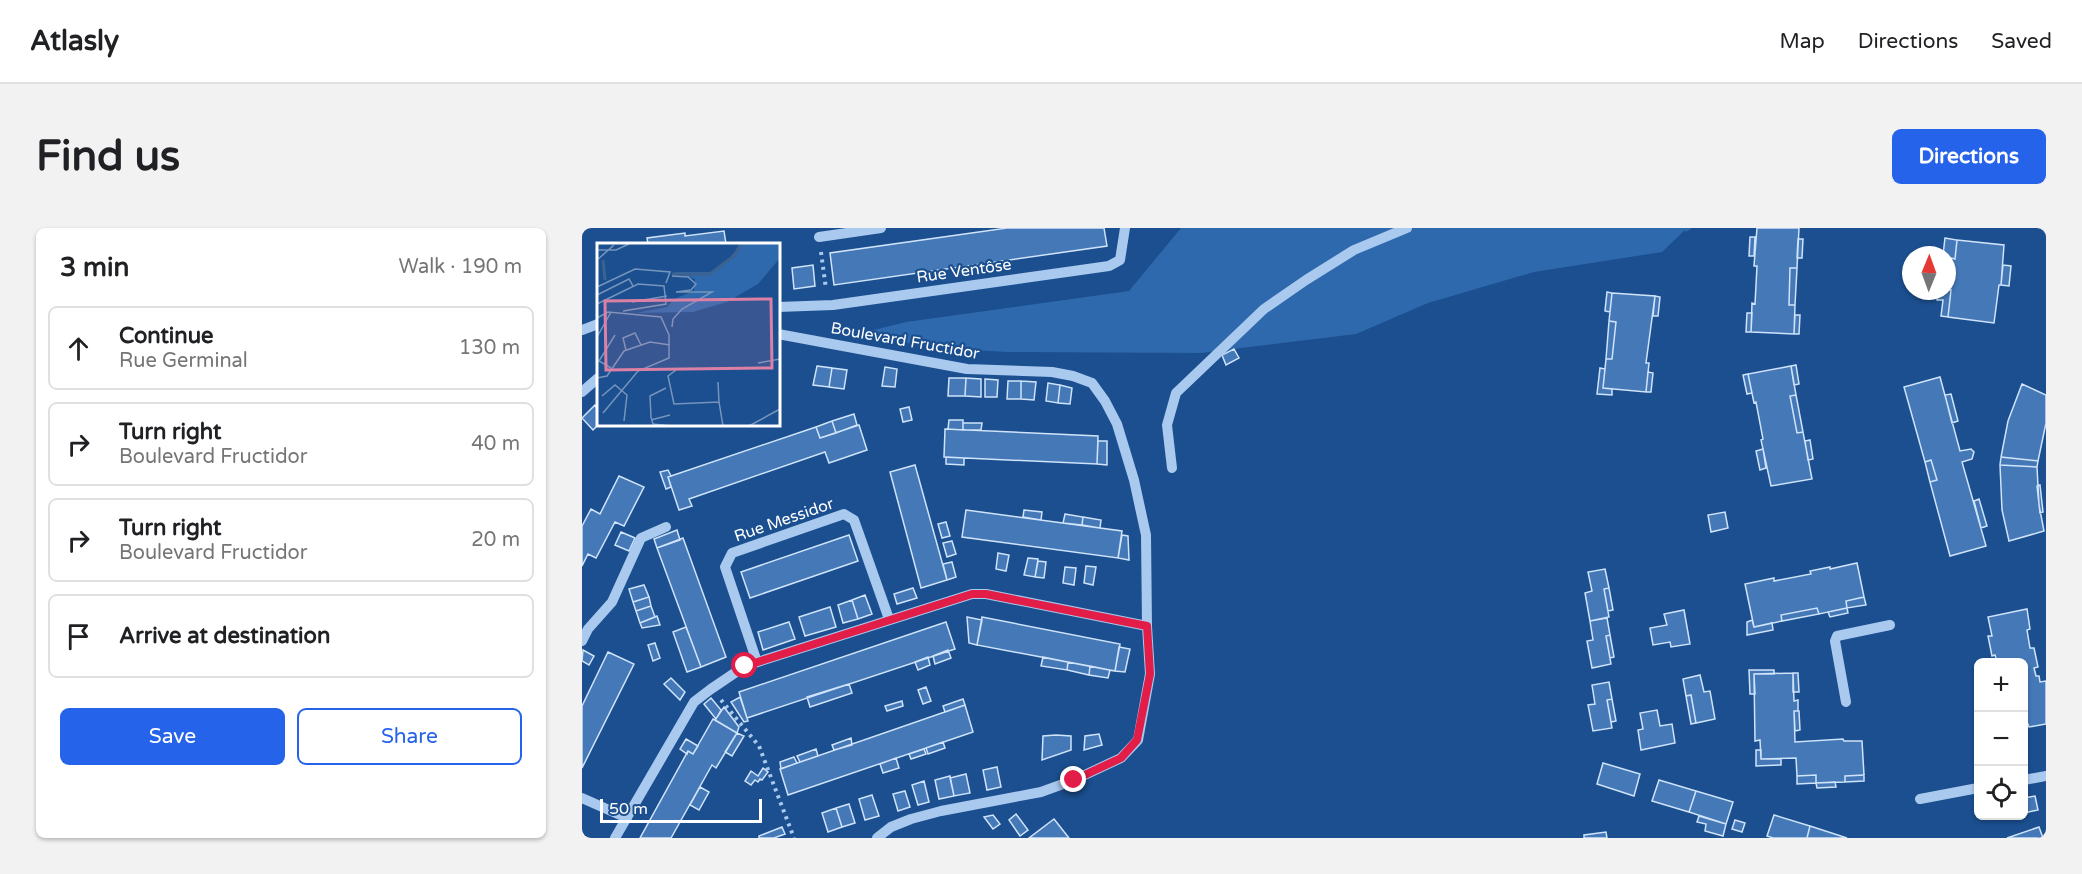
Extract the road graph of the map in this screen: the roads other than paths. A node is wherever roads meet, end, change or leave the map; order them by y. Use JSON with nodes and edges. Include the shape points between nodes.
{"nodes":[{"id":1,"x":881,"y":228,"type":"edge"},
{"id":2,"x":1125,"y":228,"type":"edge"},
{"id":3,"x":1407,"y":228,"type":"edge"},
{"id":4,"x":819,"y":237,"type":"dead end"},
{"id":5,"x":780,"y":307,"type":"edge"},
{"id":6,"x":597,"y":324,"type":"edge"},
{"id":7,"x":582,"y":330,"type":"edge"},
{"id":8,"x":780,"y":334,"type":"edge"},
{"id":9,"x":597,"y":379,"type":"edge"},
{"id":10,"x":582,"y":392,"type":"edge"},
{"id":11,"x":1172,"y":468,"type":"dead end"},
{"id":12,"x":666,"y":527,"type":"dead end"},
{"id":13,"x":889,"y":619,"type":"junction"},
{"id":14,"x":1890,"y":625,"type":"dead end"},
{"id":15,"x":1147,"y":626,"type":"junction"},
{"id":16,"x":582,"y":641,"type":"edge"},
{"id":17,"x":757,"y":662,"type":"junction"},
{"id":18,"x":1846,"y":702,"type":"dead end"},
{"id":19,"x":2046,"y":776,"type":"edge"},
{"id":20,"x":2028,"y":779,"type":"edge"},
{"id":21,"x":1974,"y":789,"type":"edge"},
{"id":22,"x":582,"y":798,"type":"edge"},
{"id":23,"x":1920,"y":799,"type":"dead end"},
{"id":24,"x":627,"y":818,"type":"junction"},
{"id":25,"x":615,"y":838,"type":"edge"},
{"id":26,"x":877,"y":838,"type":"edge"}],
"edges":[{"from":1,"to":4,"type":"street"},
{"from":2,"to":5,"type":"street","name":"Rue Ventôse","via":[[1120,260],[1109,266],[833,305]]},
{"from":3,"to":11,"type":"street","via":[[1354,250],[1264,309],[1176,393],[1167,425]]},
{"from":6,"to":7,"type":"street"},
{"from":8,"to":15,"type":"street","name":"Boulevard Fructidor","via":[[966,369],[1052,372],[1092,383],[1117,424],[1134,480],[1146,535]]},
{"from":9,"to":10,"type":"street"},
{"from":12,"to":16,"type":"street","via":[[641,538],[612,602]]},
{"from":13,"to":15,"type":"street","via":[[972,594],[986,594]]},
{"from":13,"to":17,"type":"street"},
{"from":13,"to":17,"type":"street","name":"Rue Messidor","via":[[854,520],[844,514],[732,553],[725,567]]},
{"from":14,"to":18,"type":"street","via":[[1837,636]]},
{"from":15,"to":26,"type":"street","name":"Boulevard Fructidor","via":[[1150,674],[1143,721],[1137,740],[1121,758],[1041,792],[911,819]]},
{"from":17,"to":24,"type":"street","via":[[745,666],[694,702]]},
{"from":19,"to":20,"type":"street"},
{"from":21,"to":23,"type":"street"},
{"from":22,"to":24,"type":"street"},
{"from":24,"to":25,"type":"street"}]}
